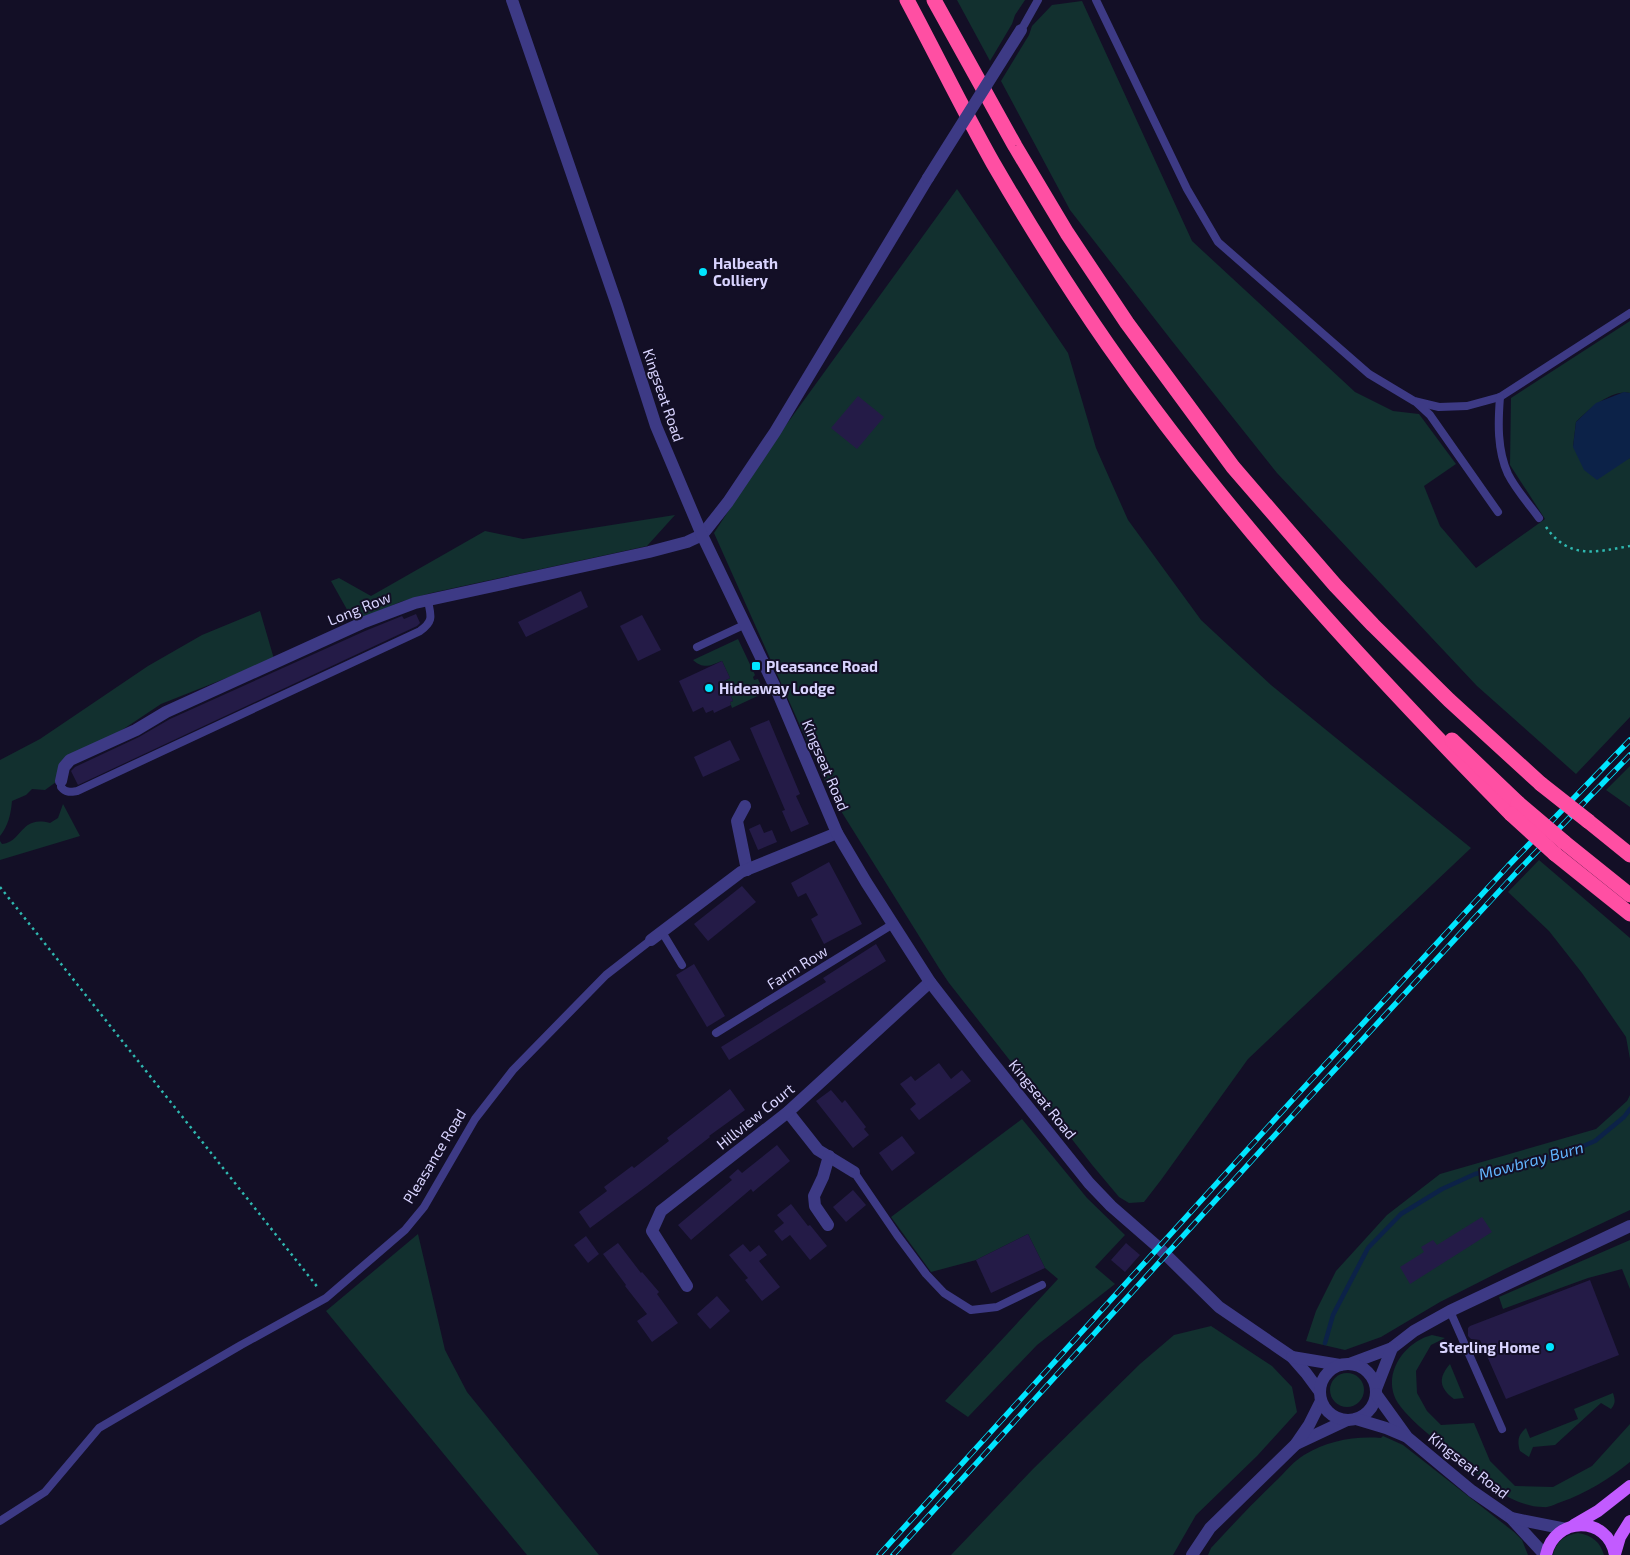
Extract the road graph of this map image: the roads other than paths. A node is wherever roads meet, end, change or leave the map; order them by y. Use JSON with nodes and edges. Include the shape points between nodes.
{"nodes":[{"id":1,"x":512,"y":0,"type":"edge"},
{"id":2,"x":907,"y":0,"type":"edge"},
{"id":3,"x":934,"y":0,"type":"edge"},
{"id":4,"x":1038,"y":0,"type":"edge"},
{"id":5,"x":1096,"y":0,"type":"edge"},
{"id":6,"x":1023,"y":27,"type":"joint"},
{"id":7,"x":1630,"y":313,"type":"edge"},
{"id":8,"x":1500,"y":398,"type":"junction"},
{"id":9,"x":1414,"y":401,"type":"junction"},
{"id":10,"x":1498,"y":512,"type":"dead end"},
{"id":11,"x":1539,"y":518,"type":"road end"},
{"id":12,"x":702,"y":535,"type":"junction"},
{"id":13,"x":428,"y":601,"type":"junction"},
{"id":14,"x":746,"y":624,"type":"junction"},
{"id":15,"x":697,"y":647,"type":"dead end"},
{"id":16,"x":61,"y":780,"type":"joint"},
{"id":17,"x":745,"y":806,"type":"dead end"},
{"id":18,"x":1588,"y":817,"type":"junction"},
{"id":19,"x":837,"y":832,"type":"junction"},
{"id":20,"x":1630,"y":842,"type":"edge"},
{"id":21,"x":1559,"y":848,"type":"junction"},
{"id":22,"x":1630,"y":855,"type":"edge"},
{"id":23,"x":747,"y":870,"type":"junction"},
{"id":24,"x":1630,"y":895,"type":"edge"},
{"id":25,"x":1630,"y":914,"type":"edge"},
{"id":26,"x":893,"y":924,"type":"junction"},
{"id":27,"x":662,"y":932,"type":"junction"},
{"id":28,"x":651,"y":940,"type":"joint"},
{"id":29,"x":682,"y":965,"type":"dead end"},
{"id":30,"x":930,"y":982,"type":"junction"},
{"id":31,"x":716,"y":1033,"type":"dead end"},
{"id":32,"x":788,"y":1112,"type":"junction"},
{"id":33,"x":829,"y":1156,"type":"junction"},
{"id":34,"x":854,"y":1172,"type":"joint"},
{"id":35,"x":828,"y":1225,"type":"dead end"},
{"id":36,"x":1630,"y":1226,"type":"edge"},
{"id":37,"x":1042,"y":1284,"type":"dead end"},
{"id":38,"x":687,"y":1286,"type":"dead end"},
{"id":39,"x":1450,"y":1311,"type":"junction"},
{"id":40,"x":1392,"y":1348,"type":"junction"},
{"id":41,"x":1292,"y":1357,"type":"junction"},
{"id":42,"x":1345,"y":1364,"type":"junction"},
{"id":43,"x":1376,"y":1392,"type":"junction"},
{"id":44,"x":1320,"y":1397,"type":"junction"},
{"id":45,"x":1352,"y":1420,"type":"junction"},
{"id":46,"x":1502,"y":1429,"type":"dead end"},
{"id":47,"x":1407,"y":1437,"type":"junction"},
{"id":48,"x":1296,"y":1444,"type":"junction"},
{"id":49,"x":1630,"y":1486,"type":"edge"},
{"id":50,"x":1511,"y":1518,"type":"junction"},
{"id":51,"x":0,"y":1521,"type":"edge"},
{"id":52,"x":1630,"y":1522,"type":"edge"},
{"id":53,"x":1569,"y":1527,"type":"junction"},
{"id":54,"x":1192,"y":1555,"type":"edge"},
{"id":55,"x":1546,"y":1555,"type":"edge"},
{"id":56,"x":1615,"y":1555,"type":"edge"}],
"edges":[{"from":1,"to":12,"type":"street","name":"Kingseat Road","via":[[656,426]]},
{"from":2,"to":21,"type":"highway","bridge":true,"via":[[993,163],[1043,247],[1159,416],[1231,507],[1341,633],[1515,809]]},
{"from":3,"to":18,"type":"highway","bridge":true,"via":[[1067,233],[1139,339],[1233,466],[1373,625],[1449,700]]},
{"from":4,"to":6,"type":"lane"},
{"from":5,"to":9,"type":"lane","via":[[1187,189],[1218,242],[1369,374]]},
{"from":6,"to":12,"type":"street","bridge":true,"via":[[775,432]]},
{"from":7,"to":8,"type":"lane"},
{"from":8,"to":9,"type":"lane","via":[[1467,406],[1439,407]]},
{"from":8,"to":11,"type":"lane","via":[[1498,426],[1507,473]]},
{"from":9,"to":10,"type":"lane","via":[[1430,415]]},
{"from":12,"to":13,"type":"street","name":"Long Row","via":[[649,552]]},
{"from":12,"to":14,"type":"street","name":"Kingseat Road"},
{"from":13,"to":16,"type":"street","name":"Long Row","via":[[362,623],[166,712],[136,730],[70,760],[64,767]]},
{"from":13,"to":16,"type":"lane","via":[[432,617],[420,631],[77,791],[65,791]]},
{"from":14,"to":15,"type":"lane"},
{"from":14,"to":19,"type":"street","name":"Kingseat Road"},
{"from":17,"to":23,"type":"street","via":[[737,821]]},
{"from":18,"to":20,"type":"highway"},
{"from":18,"to":22,"type":"highway"},
{"from":19,"to":23,"type":"street","name":"Pleasance Road"},
{"from":19,"to":26,"type":"street","name":"Kingseat Road"},
{"from":21,"to":24,"type":"highway"},
{"from":21,"to":25,"type":"highway"},
{"from":23,"to":27,"type":"street","name":"Pleasance Road"},
{"from":26,"to":30,"type":"street","name":"Kingseat Road"},
{"from":26,"to":31,"type":"lane","name":"Farm Row"},
{"from":27,"to":28,"type":"street","name":"Pleasance Road"},
{"from":27,"to":29,"type":"lane"},
{"from":28,"to":51,"type":"lane","name":"Pleasance Road","via":[[606,975],[513,1070],[475,1119],[424,1207],[405,1230],[326,1298],[99,1428],[45,1492]]},
{"from":30,"to":32,"type":"street","name":"Hillview Court"},
{"from":30,"to":41,"type":"street","name":"Kingseat Road","via":[[1089,1183],[1111,1206],[1218,1307]]},
{"from":32,"to":33,"type":"street","via":[[818,1150]]},
{"from":32,"to":38,"type":"street","name":"Hillview Court","via":[[661,1211],[652,1231]]},
{"from":33,"to":34,"type":"street"},
{"from":33,"to":35,"type":"street","via":[[814,1196],[815,1206]]},
{"from":34,"to":37,"type":"lane","via":[[926,1274],[944,1293],[971,1310],[997,1307]]},
{"from":36,"to":39,"type":"street"},
{"from":39,"to":40,"type":"street"},
{"from":39,"to":46,"type":"lane"},
{"from":40,"to":42,"type":"street"},
{"from":40,"to":43,"type":"street"},
{"from":41,"to":42,"type":"street","name":"Kingseat Road"},
{"from":41,"to":44,"type":"street","name":"Kingseat Road"},
{"from":42,"to":43,"type":"street","name":"Kingseat Road","via":[[1367,1371]]},
{"from":42,"to":44,"type":"street","via":[[1331,1369],[1325,1376]]},
{"from":43,"to":45,"type":"street","via":[[1370,1410]]},
{"from":43,"to":47,"type":"street","name":"Kingseat Road"},
{"from":44,"to":45,"type":"street","name":"Kingseat Road","via":[[1332,1415]]},
{"from":44,"to":48,"type":"street","via":[[1309,1426]]},
{"from":45,"to":47,"type":"street","name":"Kingseat Road"},
{"from":45,"to":48,"type":"street"},
{"from":47,"to":50,"type":"street","name":"Kingseat Road"},
{"from":48,"to":54,"type":"street","via":[[1210,1528]]},
{"from":49,"to":53,"type":"main road","via":[[1598,1511]]},
{"from":50,"to":53,"type":"street","name":"Kingseat Road"},
{"from":50,"to":55,"type":"street","name":"Kingseat Road"},
{"from":52,"to":56,"type":"main road","via":[[1620,1537]]},
{"from":53,"to":55,"type":"main road","name":"Kingseat Road","via":[[1553,1538]]},
{"from":53,"to":56,"type":"main road","name":"Kingseat Road","via":[[1584,1525],[1601,1532]]}]}
